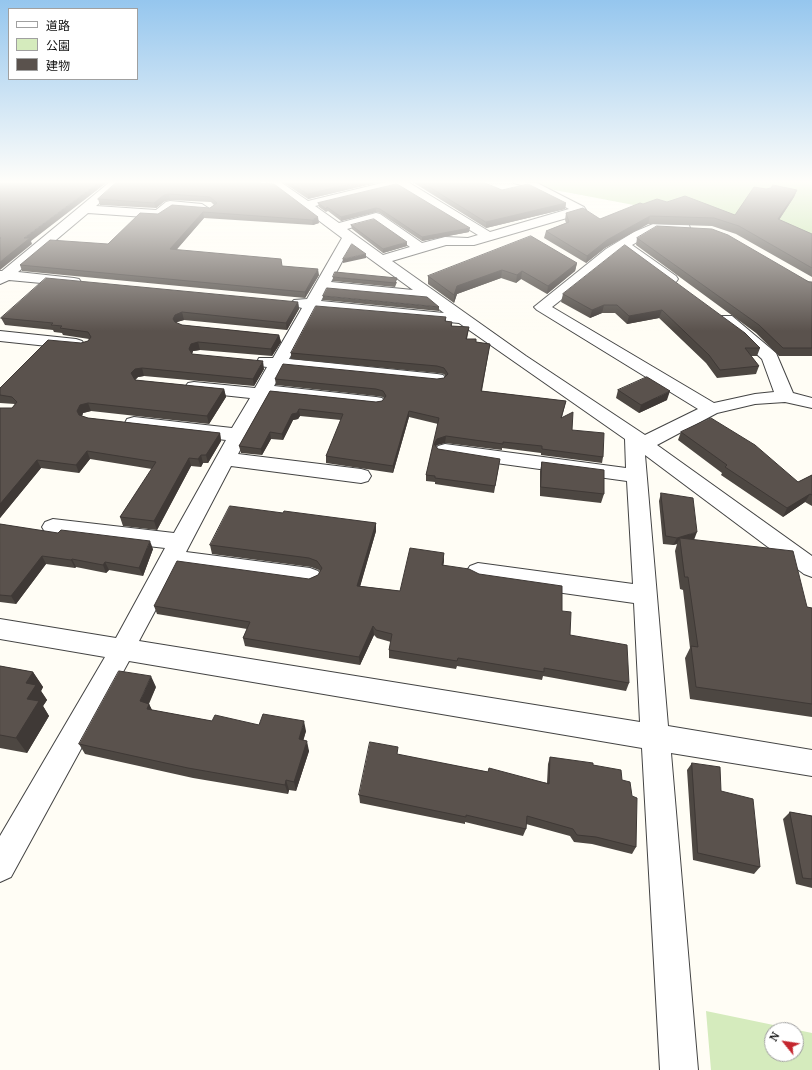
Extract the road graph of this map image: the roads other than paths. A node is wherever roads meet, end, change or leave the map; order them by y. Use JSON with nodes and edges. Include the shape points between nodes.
{"nodes":[{"id":1,"x":58,"y":231,"type":"edge"},
{"id":2,"x":341,"y":231,"type":"edge"},
{"id":3,"x":396,"y":231,"type":"edge"},
{"id":4,"x":480,"y":231,"type":"edge"},
{"id":5,"x":506,"y":231,"type":"edge"},
{"id":6,"x":521,"y":231,"type":"edge"},
{"id":7,"x":648,"y":231,"type":"edge"},
{"id":8,"x":488,"y":236,"type":"junction"},
{"id":9,"x":529,"y":236,"type":"edge"},
{"id":10,"x":349,"y":237,"type":"junction"},
{"id":11,"x":624,"y":245,"type":"junction"},
{"id":12,"x":420,"y":248,"type":"junction"},
{"id":13,"x":380,"y":260,"type":"junction"},
{"id":14,"x":2,"y":277,"type":"edge"},
{"id":15,"x":91,"y":284,"type":"edge"},
{"id":16,"x":321,"y":286,"type":"junction"},
{"id":17,"x":680,"y":286,"type":"edge"},
{"id":18,"x":432,"y":296,"type":"junction"},
{"id":19,"x":288,"y":302,"type":"edge"},
{"id":20,"x":312,"y":304,"type":"junction"},
{"id":21,"x":712,"y":309,"type":"edge"},
{"id":22,"x":463,"y":319,"type":"junction"},
{"id":23,"x":0,"y":336,"type":"edge"},
{"id":24,"x":84,"y":344,"type":"edge"},
{"id":25,"x":247,"y":360,"type":"edge"},
{"id":26,"x":278,"y":363,"type":"junction"},
{"id":27,"x":437,"y":379,"type":"edge"},
{"id":28,"x":175,"y":385,"type":"edge"},
{"id":29,"x":262,"y":392,"type":"junction"},
{"id":30,"x":785,"y":397,"type":"junction"},
{"id":31,"x":376,"y":402,"type":"edge"},
{"id":32,"x":812,"y":403,"type":"edge"},
{"id":33,"x":711,"y":409,"type":"junction"},
{"id":34,"x":114,"y":421,"type":"edge"},
{"id":35,"x":238,"y":435,"type":"junction"},
{"id":36,"x":638,"y":440,"type":"junction"},
{"id":37,"x":445,"y":450,"type":"edge"},
{"id":38,"x":226,"y":458,"type":"junction"},
{"id":39,"x":361,"y":476,"type":"dead end"},
{"id":40,"x":637,"y":476,"type":"junction"},
{"id":41,"x":53,"y":528,"type":"dead end"},
{"id":42,"x":177,"y":550,"type":"junction"},
{"id":43,"x":812,"y":568,"type":"edge"},
{"id":44,"x":478,"y":572,"type":"edge"},
{"id":45,"x":310,"y":577,"type":"edge"},
{"id":46,"x":646,"y":595,"type":"junction"},
{"id":47,"x":0,"y":629,"type":"edge"},
{"id":48,"x":123,"y":648,"type":"junction"},
{"id":49,"x":657,"y":737,"type":"junction"},
{"id":50,"x":812,"y":763,"type":"edge"},
{"id":51,"x":0,"y":866,"type":"edge"},
{"id":52,"x":679,"y":1070,"type":"edge"}],
"edges":[{"from":1,"to":14,"type":"street"},
{"from":2,"to":10,"type":"street"},
{"from":3,"to":12,"type":"street"},
{"from":4,"to":8,"type":"street"},
{"from":5,"to":8,"type":"street"},
{"from":6,"to":9,"type":"street"},
{"from":7,"to":11,"type":"street"},
{"from":8,"to":12,"type":"street","via":[[469,242],[445,241]]},
{"from":10,"to":13,"type":"street"},
{"from":10,"to":16,"type":"street"},
{"from":11,"to":17,"type":"street"},
{"from":11,"to":33,"type":"street","via":[[581,267],[542,307]]},
{"from":12,"to":13,"type":"street"},
{"from":13,"to":18,"type":"street"},
{"from":14,"to":15,"type":"street"},
{"from":16,"to":18,"type":"street"},
{"from":16,"to":20,"type":"street"},
{"from":18,"to":22,"type":"street"},
{"from":19,"to":20,"type":"street"},
{"from":20,"to":22,"type":"street"},
{"from":20,"to":26,"type":"street","via":[[286,336]]},
{"from":21,"to":30,"type":"street","via":[[749,337],[770,357]]},
{"from":22,"to":36,"type":"street"},
{"from":23,"to":24,"type":"street"},
{"from":25,"to":26,"type":"street"},
{"from":26,"to":27,"type":"street"},
{"from":26,"to":29,"type":"street"},
{"from":28,"to":29,"type":"street"},
{"from":29,"to":31,"type":"street"},
{"from":29,"to":35,"type":"street"},
{"from":30,"to":32,"type":"street"},
{"from":30,"to":33,"type":"street","via":[[755,399]]},
{"from":33,"to":36,"type":"street"},
{"from":34,"to":35,"type":"street"},
{"from":35,"to":38,"type":"street"},
{"from":36,"to":40,"type":"street"},
{"from":36,"to":43,"type":"street"},
{"from":37,"to":40,"type":"street"},
{"from":38,"to":39,"type":"street"},
{"from":38,"to":42,"type":"street"},
{"from":40,"to":46,"type":"street"},
{"from":41,"to":42,"type":"street"},
{"from":42,"to":45,"type":"street"},
{"from":42,"to":48,"type":"street"},
{"from":44,"to":46,"type":"street"},
{"from":46,"to":49,"type":"street"},
{"from":47,"to":48,"type":"street"},
{"from":48,"to":49,"type":"street"},
{"from":48,"to":51,"type":"street"},
{"from":49,"to":50,"type":"street"},
{"from":49,"to":52,"type":"street"}]}
